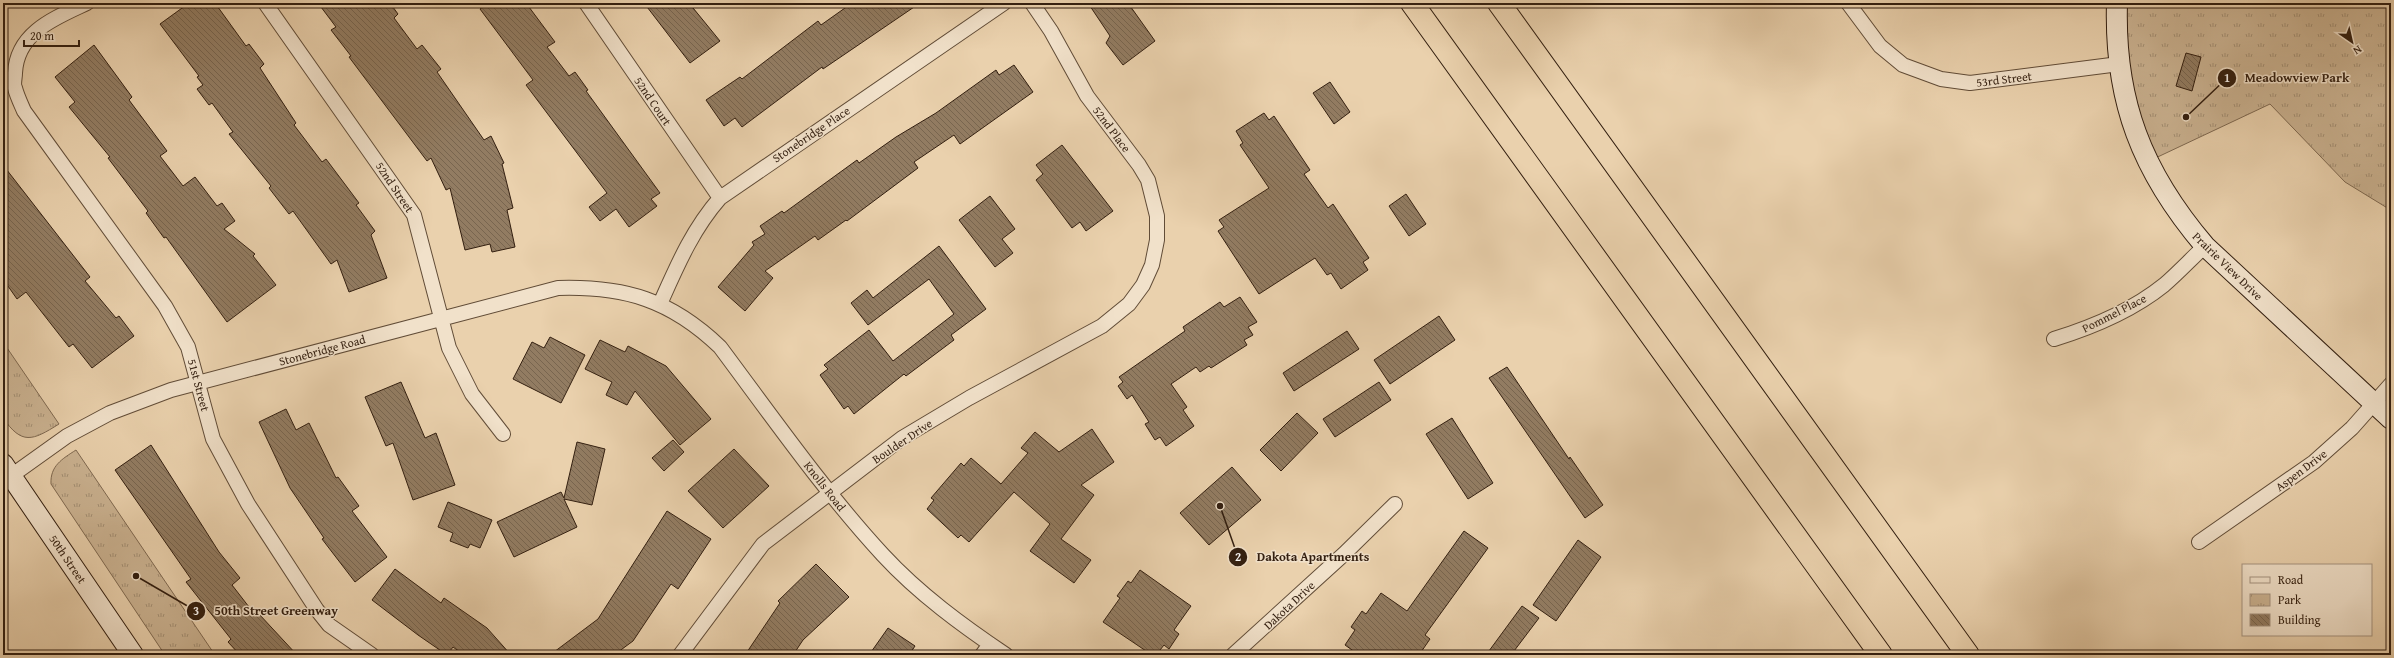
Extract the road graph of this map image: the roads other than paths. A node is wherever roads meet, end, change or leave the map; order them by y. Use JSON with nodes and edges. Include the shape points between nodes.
{"nodes":[{"id":1,"x":88,"y":3,"type":"edge"},
{"id":2,"x":265,"y":3,"type":"edge"},
{"id":3,"x":586,"y":3,"type":"edge"},
{"id":4,"x":1004,"y":3,"type":"edge"},
{"id":5,"x":1032,"y":3,"type":"edge"},
{"id":6,"x":1412,"y":3,"type":"edge"},
{"id":7,"x":1499,"y":3,"type":"edge"},
{"id":8,"x":1848,"y":3,"type":"edge"},
{"id":9,"x":2117,"y":3,"type":"edge"},
{"id":10,"x":2119,"y":64,"type":"junction"},
{"id":11,"x":720,"y":198,"type":"junction"},
{"id":12,"x":2205,"y":246,"type":"junction"},
{"id":13,"x":1152,"y":265,"type":"joint"},
{"id":14,"x":660,"y":304,"type":"junction"},
{"id":15,"x":442,"y":319,"type":"junction"},
{"id":16,"x":2054,"y":339,"type":"dead end"},
{"id":17,"x":198,"y":383,"type":"junction"},
{"id":18,"x":2391,"y":384,"type":"edge"},
{"id":19,"x":2374,"y":403,"type":"junction"},
{"id":20,"x":2391,"y":418,"type":"edge"},
{"id":21,"x":503,"y":434,"type":"dead end"},
{"id":22,"x":6,"y":474,"type":"edge"},
{"id":23,"x":830,"y":493,"type":"junction"},
{"id":24,"x":1395,"y":504,"type":"dead end"},
{"id":25,"x":2199,"y":542,"type":"dead end"},
{"id":26,"x":986,"y":649,"type":"edge"},
{"id":27,"x":133,"y":655,"type":"edge"},
{"id":28,"x":372,"y":655,"type":"edge"},
{"id":29,"x":680,"y":655,"type":"edge"},
{"id":30,"x":1006,"y":655,"type":"edge"},
{"id":31,"x":1233,"y":655,"type":"edge"},
{"id":32,"x":1881,"y":655,"type":"edge"},
{"id":33,"x":1968,"y":655,"type":"edge"}],
"edges":[{"from":1,"to":17,"type":"street","name":"51st Street","via":[[53,19],[27,38],[16,61],[14,87],[24,111],[165,306],[188,347]]},
{"from":2,"to":15,"type":"street","name":"52nd Street","via":[[414,215]]},
{"from":3,"to":11,"type":"street","name":"52nd Court"},
{"from":4,"to":11,"type":"street","name":"Stonebridge Place"},
{"from":5,"to":13,"type":"street","name":"52nd Place","via":[[1051,31],[1087,96],[1148,180],[1157,216],[1157,240]]},
{"from":6,"to":32,"type":"highway"},
{"from":7,"to":33,"type":"highway"},
{"from":8,"to":10,"type":"street","name":"53rd Street","via":[[1880,46],[1903,65],[1941,79],[1970,84]]},
{"from":9,"to":10,"type":"street","name":"Prairie View Drive"},
{"from":10,"to":12,"type":"street","name":"Prairie View Drive","via":[[2127,104],[2147,162],[2163,192]]},
{"from":11,"to":14,"type":"street","name":"Stonebridge Place","via":[[704,217],[686,246]]},
{"from":12,"to":16,"type":"street","name":"Pommel Place","via":[[2165,284],[2139,302],[2084,330]]},
{"from":12,"to":19,"type":"street","name":"Prairie View Drive"},
{"from":13,"to":23,"type":"street","name":"Boulder Drive","via":[[1143,285],[1129,304],[1102,326],[969,398],[902,438]]},
{"from":14,"to":15,"type":"street","name":"Stonebridge Road","via":[[616,290],[558,288]]},
{"from":14,"to":23,"type":"street","name":"Knolls Road","via":[[701,329],[720,347]]},
{"from":15,"to":17,"type":"street","name":"Stonebridge Road"},
{"from":15,"to":21,"type":"street","name":"52nd Street","via":[[449,348],[472,394]]},
{"from":17,"to":22,"type":"street","name":"Stonebridge Road","via":[[171,390],[110,413],[66,436]]},
{"from":17,"to":28,"type":"street","name":"51st Street","via":[[214,439],[248,504],[329,625]]},
{"from":18,"to":19,"type":"street","name":"Aspen Drive"},
{"from":19,"to":20,"type":"street","name":"Prairie View Drive"},
{"from":19,"to":25,"type":"street","name":"Aspen Drive","via":[[2352,428],[2314,462]]},
{"from":22,"to":27,"type":"street","name":"50th Street"},
{"from":23,"to":26,"type":"street","name":"Knolls Road","via":[[884,556]]},
{"from":23,"to":29,"type":"street","name":"Boulder Drive","via":[[763,544]]},
{"from":24,"to":31,"type":"street","name":"Dakota Drive"},
{"from":26,"to":30,"type":"street","name":"Knolls Road"}]}
